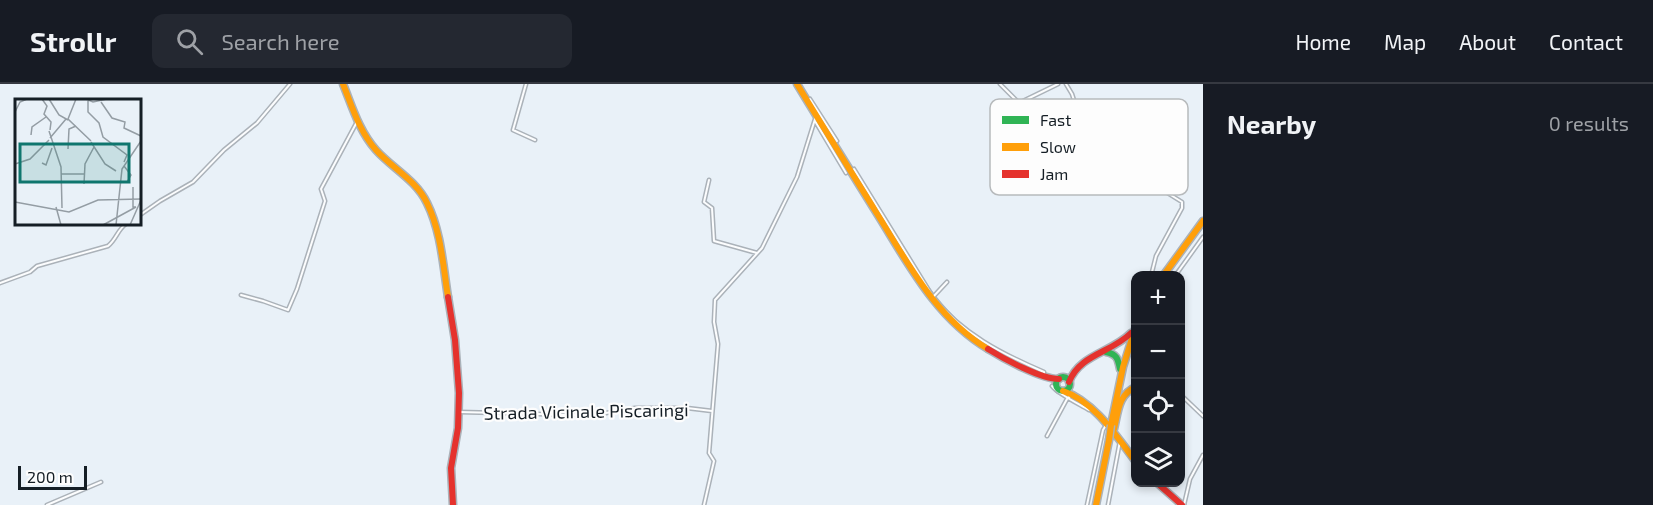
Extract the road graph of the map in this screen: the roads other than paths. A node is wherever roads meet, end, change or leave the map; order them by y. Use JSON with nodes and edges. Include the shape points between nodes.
{"nodes":[{"id":1,"x":290,"y":84,"type":"edge"},
{"id":2,"x":343,"y":84,"type":"edge"},
{"id":3,"x":526,"y":84,"type":"edge"},
{"id":4,"x":797,"y":84,"type":"edge"},
{"id":5,"x":1000,"y":84,"type":"edge"},
{"id":6,"x":1058,"y":84,"type":"edge"},
{"id":7,"x":1066,"y":84,"type":"edge"},
{"id":8,"x":810,"y":99,"type":"dead end"},
{"id":9,"x":1015,"y":99,"type":"edge"},
{"id":10,"x":1027,"y":99,"type":"edge"},
{"id":11,"x":1074,"y":99,"type":"edge"},
{"id":12,"x":815,"y":118,"type":"junction"},
{"id":13,"x":358,"y":120,"type":"junction"},
{"id":14,"x":824,"y":125,"type":"junction"},
{"id":15,"x":535,"y":140,"type":"dead end"},
{"id":16,"x":837,"y":141,"type":"dead end"},
{"id":17,"x":854,"y":169,"type":"dead end"},
{"id":18,"x":846,"y":173,"type":"dead end"},
{"id":19,"x":709,"y":180,"type":"dead end"},
{"id":20,"x":1170,"y":195,"type":"edge"},
{"id":21,"x":875,"y":207,"type":"junction"},
{"id":22,"x":141,"y":214,"type":"edge"},
{"id":23,"x":1203,"y":221,"type":"edge"},
{"id":24,"x":124,"y":225,"type":"edge"},
{"id":25,"x":1203,"y":226,"type":"edge"},
{"id":26,"x":1203,"y":237,"type":"edge"},
{"id":27,"x":759,"y":252,"type":"junction"},
{"id":28,"x":1152,"y":271,"type":"edge"},
{"id":29,"x":1168,"y":271,"type":"edge"},
{"id":30,"x":1169,"y":271,"type":"edge"},
{"id":31,"x":1179,"y":271,"type":"edge"},
{"id":32,"x":947,"y":282,"type":"dead end"},
{"id":33,"x":0,"y":283,"type":"edge"},
{"id":34,"x":242,"y":295,"type":"dead end"},
{"id":35,"x":933,"y":297,"type":"junction"},
{"id":36,"x":1131,"y":334,"type":"edge"},
{"id":37,"x":1131,"y":343,"type":"edge"},
{"id":38,"x":1131,"y":347,"type":"edge"},
{"id":39,"x":1102,"y":352,"type":"junction"},
{"id":40,"x":1044,"y":376,"type":"junction"},
{"id":41,"x":1062,"y":381,"type":"junction"},
{"id":42,"x":1131,"y":389,"type":"edge"},
{"id":43,"x":1070,"y":396,"type":"junction"},
{"id":44,"x":1185,"y":399,"type":"edge"},
{"id":45,"x":1116,"y":403,"type":"junction"},
{"id":46,"x":712,"y":411,"type":"junction"},
{"id":47,"x":459,"y":412,"type":"junction"},
{"id":48,"x":1203,"y":416,"type":"edge"},
{"id":49,"x":1111,"y":426,"type":"junction"},
{"id":50,"x":1047,"y":436,"type":"dead end"},
{"id":51,"x":1120,"y":441,"type":"junction"},
{"id":52,"x":1131,"y":455,"type":"edge"},
{"id":53,"x":1203,"y":455,"type":"edge"},
{"id":54,"x":101,"y":482,"type":"dead end"},
{"id":55,"x":1161,"y":487,"type":"edge"},
{"id":56,"x":47,"y":505,"type":"edge"},
{"id":57,"x":453,"y":505,"type":"edge"},
{"id":58,"x":704,"y":505,"type":"edge"},
{"id":59,"x":1087,"y":505,"type":"edge"},
{"id":60,"x":1097,"y":505,"type":"edge"},
{"id":61,"x":1108,"y":505,"type":"edge"},
{"id":62,"x":1183,"y":505,"type":"edge"}],
"edges":[{"from":1,"to":22,"type":"street","via":[[257,123],[193,182]]},
{"from":2,"to":13,"type":"main road"},
{"from":3,"to":15,"type":"street","via":[[513,130]]},
{"from":4,"to":12,"type":"main road"},
{"from":5,"to":9,"type":"street"},
{"from":6,"to":10,"type":"street"},
{"from":7,"to":11,"type":"street"},
{"from":8,"to":14,"type":"street"},
{"from":12,"to":14,"type":"main road"},
{"from":12,"to":18,"type":"street"},
{"from":12,"to":27,"type":"street","via":[[797,177]]},
{"from":13,"to":34,"type":"street","via":[[321,189],[325,201],[288,310]]},
{"from":13,"to":47,"type":"main road","via":[[376,150],[417,188],[436,226],[455,340]]},
{"from":14,"to":16,"type":"street"},
{"from":14,"to":21,"type":"main road"},
{"from":17,"to":21,"type":"street"},
{"from":19,"to":27,"type":"street","via":[[704,202],[712,208],[714,241]]},
{"from":20,"to":28,"type":"street","via":[[1182,203],[1182,208]]},
{"from":21,"to":35,"type":"street"},
{"from":21,"to":40,"type":"main road","via":[[929,297],[956,327],[992,352]]},
{"from":23,"to":29,"type":"main road"},
{"from":24,"to":33,"type":"street","via":[[108,246],[37,266]]},
{"from":25,"to":30,"type":"main road"},
{"from":26,"to":31,"type":"street"},
{"from":27,"to":46,"type":"street","via":[[715,300],[718,344]]},
{"from":32,"to":35,"type":"street"},
{"from":35,"to":40,"type":"street","via":[[975,336],[1044,372]]},
{"from":36,"to":39,"type":"main road"},
{"from":37,"to":45,"type":"main road"},
{"from":38,"to":49,"type":"main road"},
{"from":39,"to":41,"type":"main road"},
{"from":39,"to":45,"type":"main road","via":[[1112,353],[1120,363]]},
{"from":40,"to":41,"type":"main road"},
{"from":41,"to":43,"type":"main road"},
{"from":41,"to":43,"type":"main road","via":[[1059,389]]},
{"from":41,"to":43,"type":"street","via":[[1058,392]]},
{"from":42,"to":49,"type":"main road","via":[[1123,394]]},
{"from":43,"to":49,"type":"main road"},
{"from":43,"to":50,"type":"street"},
{"from":44,"to":48,"type":"street"},
{"from":45,"to":49,"type":"main road"},
{"from":46,"to":47,"type":"street","name":"Strada Vicinale Piscaringi","via":[[634,408],[576,415]]},
{"from":46,"to":58,"type":"street","via":[[709,453],[714,461]]},
{"from":47,"to":57,"type":"main road","via":[[451,468]]},
{"from":49,"to":51,"type":"main road"},
{"from":49,"to":59,"type":"street","via":[[1103,430]]},
{"from":49,"to":60,"type":"main road","bridge":true},
{"from":51,"to":52,"type":"main road"},
{"from":51,"to":61,"type":"street"},
{"from":53,"to":62,"type":"street","via":[[1190,479]]},
{"from":54,"to":56,"type":"street"},
{"from":55,"to":62,"type":"main road"}]}
